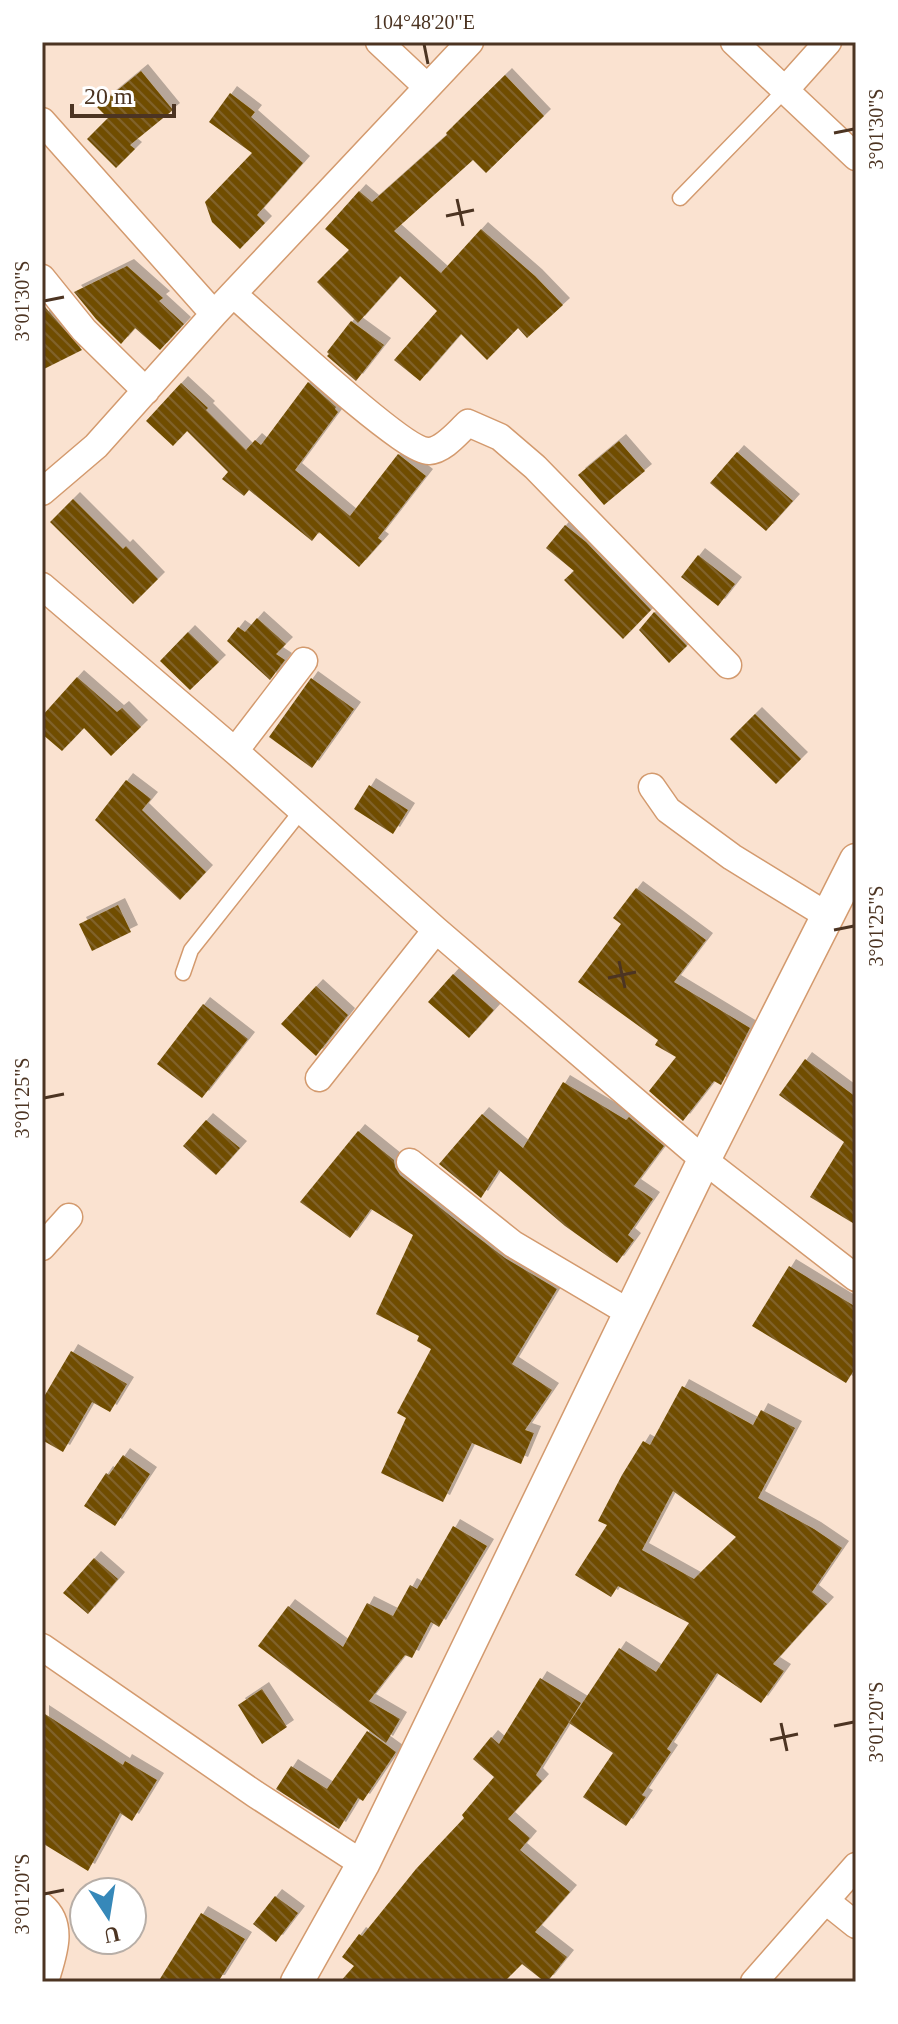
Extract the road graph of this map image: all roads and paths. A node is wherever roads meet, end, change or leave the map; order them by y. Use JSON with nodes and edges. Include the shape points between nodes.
{"nodes":[{"id":1,"x":379,"y":42,"type":"edge"},
{"id":2,"x":470,"y":42,"type":"edge"},
{"id":3,"x":734,"y":42,"type":"edge"},
{"id":4,"x":828,"y":42,"type":"edge"},
{"id":5,"x":427,"y":87,"type":"junction"},
{"id":6,"x":785,"y":90,"type":"junction"},
{"id":7,"x":46,"y":133,"type":"edge"},
{"id":8,"x":856,"y":157,"type":"edge"},
{"id":9,"x":680,"y":198,"type":"dead end"},
{"id":10,"x":42,"y":278,"type":"edge"},
{"id":11,"x":233,"y":294,"type":"junction"},
{"id":12,"x":214,"y":314,"type":"junction"},
{"id":13,"x":146,"y":391,"type":"junction"},
{"id":14,"x":42,"y":492,"type":"edge"},
{"id":15,"x":42,"y":586,"type":"edge"},
{"id":16,"x":304,"y":661,"type":"dead end"},
{"id":17,"x":728,"y":665,"type":"dead end"},
{"id":18,"x":235,"y":751,"type":"junction"},
{"id":19,"x":652,"y":787,"type":"dead end"},
{"id":20,"x":301,"y":811,"type":"junction"},
{"id":21,"x":856,"y":860,"type":"edge"},
{"id":22,"x":828,"y":916,"type":"junction"},
{"id":23,"x":436,"y":930,"type":"junction"},
{"id":24,"x":183,"y":973,"type":"dead end"},
{"id":25,"x":319,"y":1078,"type":"dead end"},
{"id":26,"x":704,"y":1160,"type":"junction"},
{"id":27,"x":410,"y":1162,"type":"dead end"},
{"id":28,"x":69,"y":1217,"type":"dead end"},
{"id":29,"x":42,"y":1247,"type":"edge"},
{"id":30,"x":856,"y":1278,"type":"edge"},
{"id":31,"x":630,"y":1313,"type":"junction"},
{"id":32,"x":42,"y":1647,"type":"edge"},
{"id":33,"x":363,"y":1864,"type":"junction"},
{"id":34,"x":856,"y":1866,"type":"edge"},
{"id":35,"x":826,"y":1901,"type":"junction"},
{"id":36,"x":42,"y":1906,"type":"edge"},
{"id":37,"x":856,"y":1925,"type":"edge"},
{"id":38,"x":45,"y":1982,"type":"edge"},
{"id":39,"x":297,"y":1982,"type":"edge"},
{"id":40,"x":754,"y":1982,"type":"edge"}],
"edges":[{"from":1,"to":5,"type":"street"},
{"from":2,"to":5,"type":"street"},
{"from":3,"to":6,"type":"street"},
{"from":4,"to":6,"type":"street"},
{"from":5,"to":11,"type":"street"},
{"from":6,"to":8,"type":"street"},
{"from":6,"to":9,"type":"lane"},
{"from":7,"to":12,"type":"street"},
{"from":10,"to":13,"type":"street","via":[[84,330]]},
{"from":11,"to":12,"type":"street"},
{"from":11,"to":17,"type":"street","via":[[363,409],[419,449],[431,451],[448,442],[468,423],[500,437]]},
{"from":12,"to":13,"type":"street"},
{"from":13,"to":14,"type":"street","via":[[96,446]]},
{"from":15,"to":18,"type":"street"},
{"from":16,"to":18,"type":"street"},
{"from":18,"to":20,"type":"street"},
{"from":19,"to":22,"type":"street","via":[[668,810],[732,857]]},
{"from":20,"to":23,"type":"street"},
{"from":20,"to":24,"type":"lane","via":[[191,950]]},
{"from":21,"to":22,"type":"street"},
{"from":22,"to":26,"type":"street"},
{"from":23,"to":25,"type":"street"},
{"from":23,"to":26,"type":"street"},
{"from":26,"to":30,"type":"street"},
{"from":26,"to":31,"type":"street"},
{"from":27,"to":31,"type":"street","via":[[513,1244]]},
{"from":28,"to":29,"type":"street"},
{"from":31,"to":33,"type":"street"},
{"from":32,"to":33,"type":"street"},
{"from":33,"to":39,"type":"street"},
{"from":34,"to":35,"type":"street"},
{"from":35,"to":37,"type":"street"},
{"from":35,"to":40,"type":"street"},
{"from":36,"to":38,"type":"street","via":[[57,1936]]}]}
